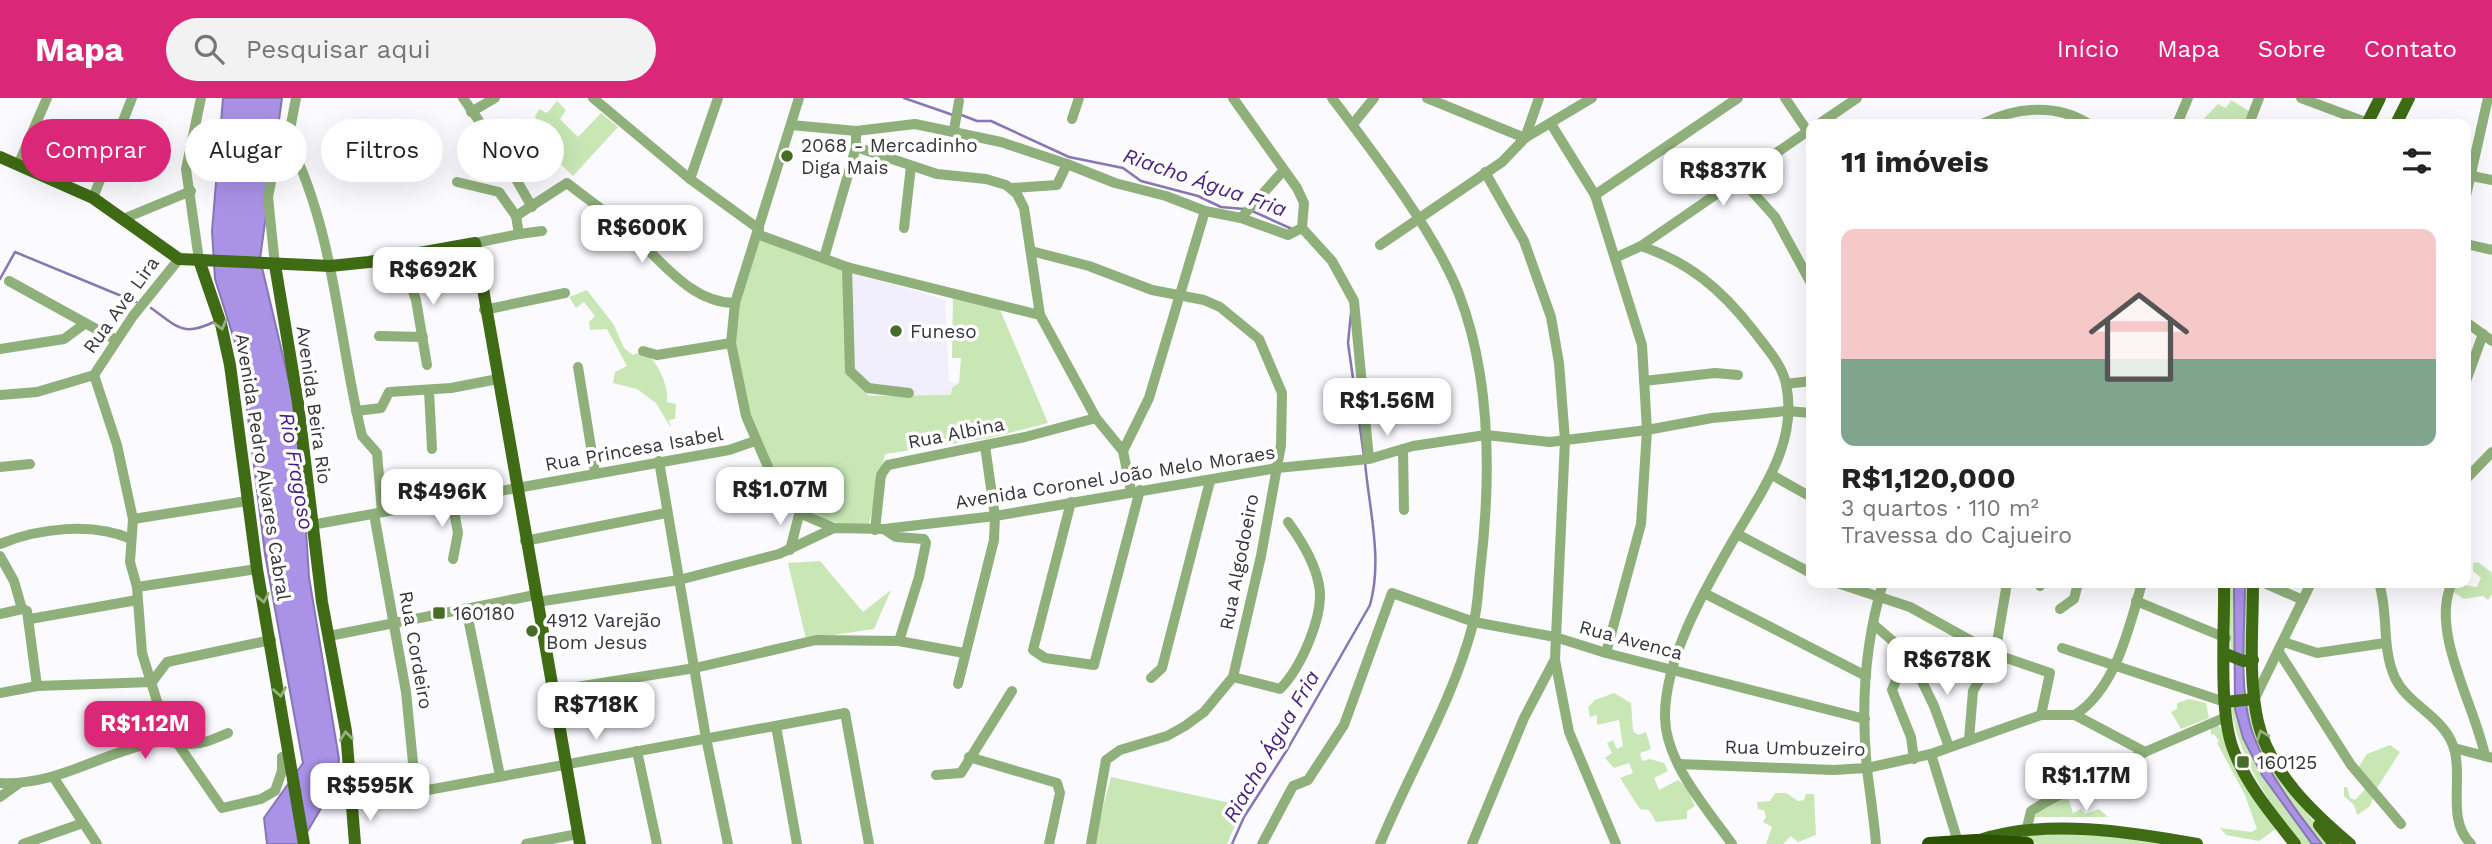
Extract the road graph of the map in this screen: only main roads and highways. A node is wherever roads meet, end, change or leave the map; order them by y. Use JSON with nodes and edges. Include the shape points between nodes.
{"nodes":[{"id":1,"x":2380,"y":98,"type":"edge"},
{"id":2,"x":2409,"y":98,"type":"edge"},
{"id":3,"x":2370,"y":119,"type":"edge"},
{"id":4,"x":2398,"y":119,"type":"edge"},
{"id":5,"x":0,"y":157,"type":"edge"},
{"id":6,"x":202,"y":260,"type":"junction"},
{"id":7,"x":270,"y":265,"type":"junction"},
{"id":8,"x":2224,"y":588,"type":"edge"},
{"id":9,"x":2252,"y":588,"type":"edge"},
{"id":10,"x":2239,"y":658,"type":"junction"},
{"id":11,"x":2239,"y":700,"type":"junction"},
{"id":12,"x":2311,"y":811,"type":"junction"},
{"id":13,"x":2027,"y":838,"type":"edge"},
{"id":14,"x":579,"y":839,"type":"edge"},
{"id":15,"x":2290,"y":841,"type":"edge"},
{"id":16,"x":304,"y":844,"type":"edge"},
{"id":17,"x":355,"y":844,"type":"edge"},
{"id":18,"x":1929,"y":844,"type":"edge"},
{"id":19,"x":2197,"y":844,"type":"edge"},
{"id":20,"x":2334,"y":844,"type":"edge"},
{"id":21,"x":2350,"y":844,"type":"edge"}],
"edges":[{"from":1,"to":3,"type":"main road"},
{"from":2,"to":4,"type":"main road"},
{"from":5,"to":6,"type":"main road","name":"Rua Ave Lira","via":[[93,198],[179,259]]},
{"from":6,"to":7,"type":"main road","name":"Rua Ave Lira"},
{"from":6,"to":16,"type":"main road","name":"Avenida Pedro Alvares Cabral","one_way":true,"via":[[225,345]]},
{"from":7,"to":14,"type":"main road","name":"Rua Ave Lira","via":[[330,266],[475,243]]},
{"from":17,"to":7,"type":"main road","name":"Avenida Beira Rio","one_way":true,"via":[[346,731],[311,525],[298,403]]},
{"from":8,"to":10,"type":"main road","via":[[2226,638]]},
{"from":9,"to":10,"type":"main road"},
{"from":10,"to":11,"type":"main road"},
{"from":10,"to":11,"type":"main road"},
{"from":12,"to":11,"type":"main road","one_way":true,"via":[[2276,764]]},
{"from":11,"to":15,"type":"main road","via":[[2226,717],[2238,761]]},
{"from":12,"to":20,"type":"main road"},
{"from":12,"to":21,"type":"main road"},
{"from":13,"to":18,"type":"highway"},
{"from":13,"to":19,"type":"main road","via":[[2139,832]]}]}
